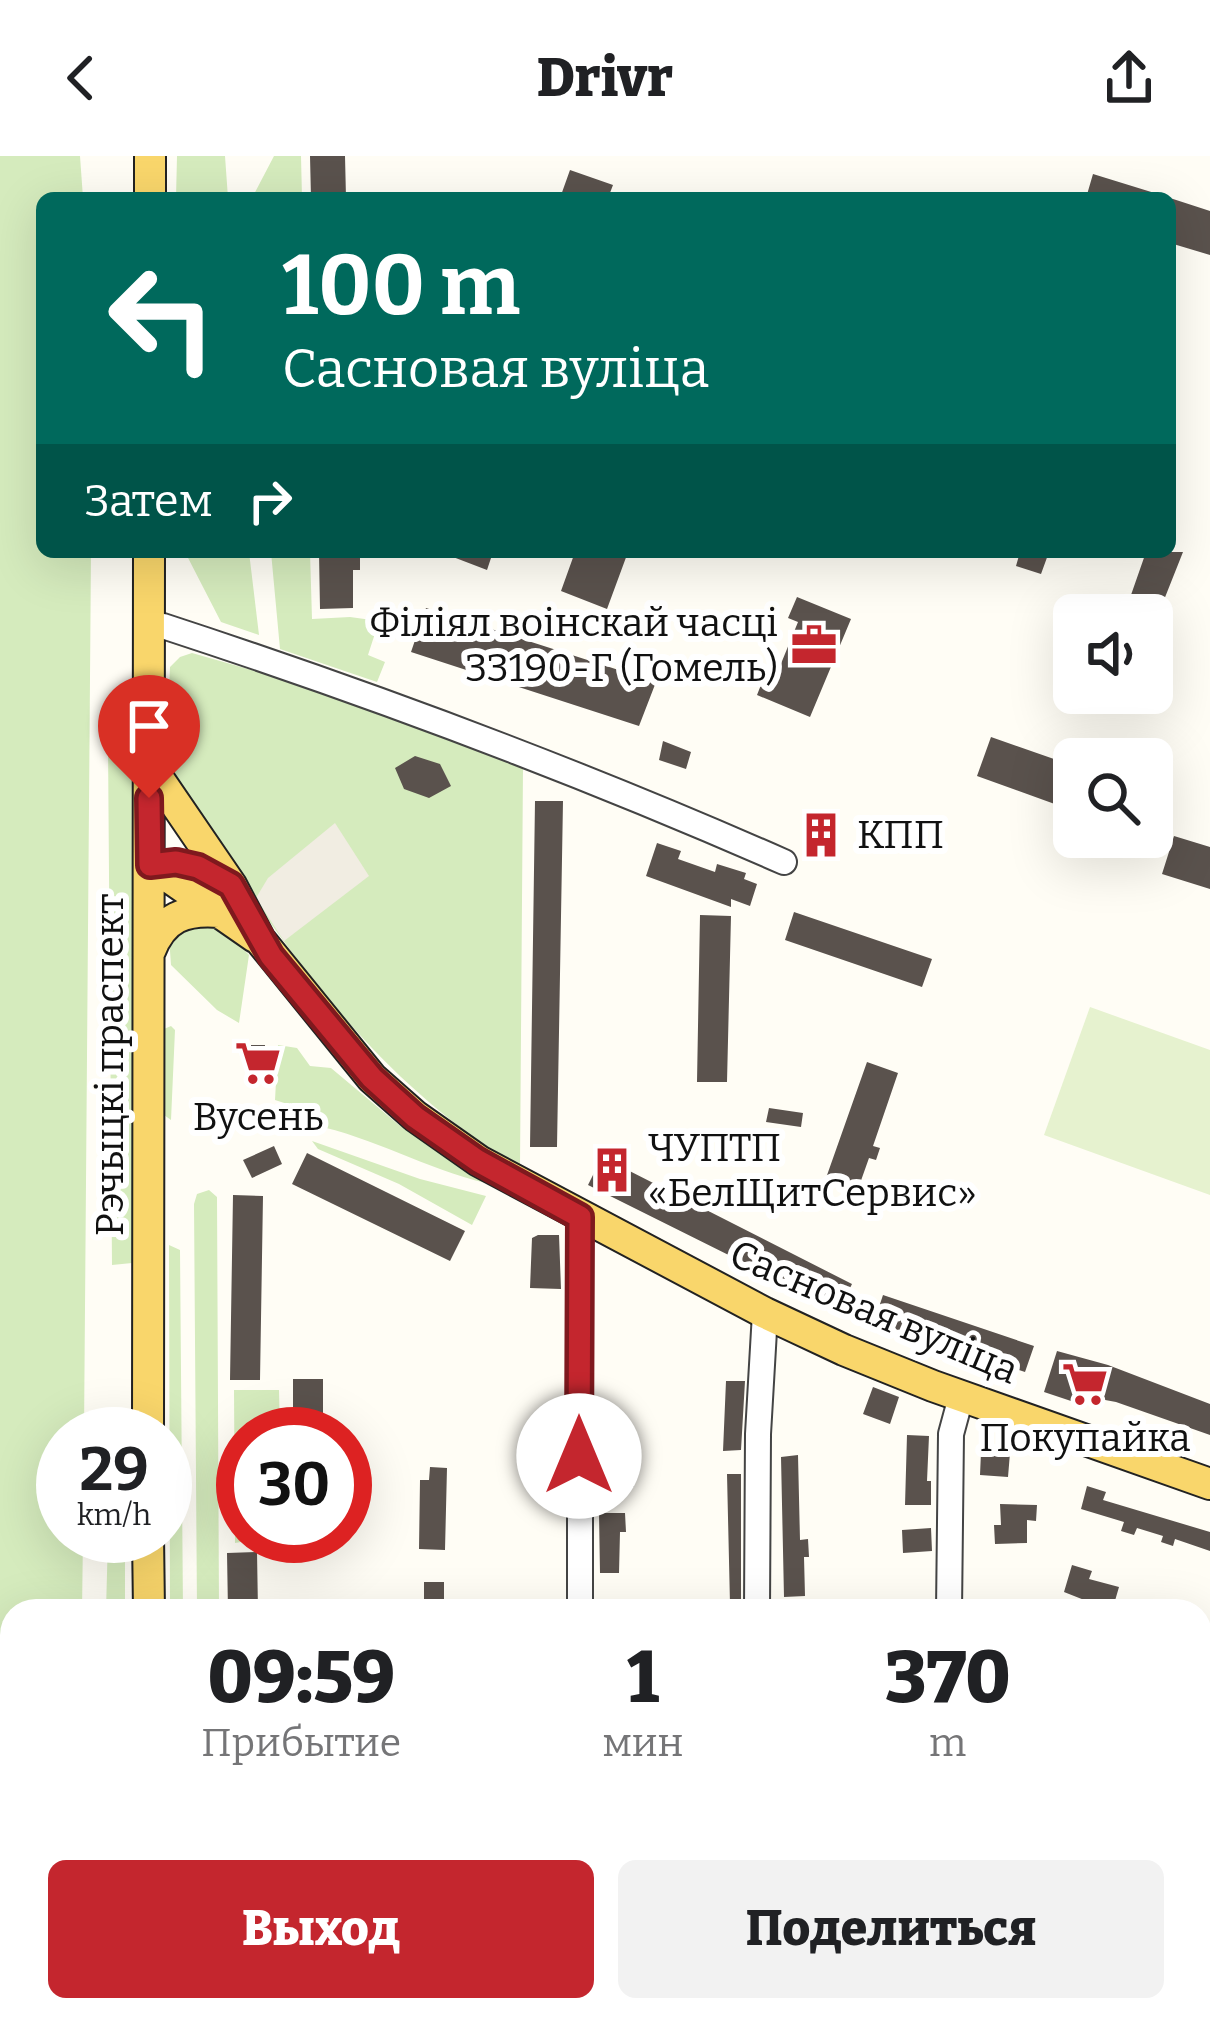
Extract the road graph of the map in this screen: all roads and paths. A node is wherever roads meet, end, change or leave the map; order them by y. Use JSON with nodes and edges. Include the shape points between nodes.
{"nodes":[{"id":1,"x":150,"y":156,"type":"edge"},
{"id":2,"x":150,"y":192,"type":"edge"},
{"id":3,"x":149,"y":558,"type":"edge"},
{"id":4,"x":148,"y":625,"type":"junction"},
{"id":5,"x":149,"y":765,"type":"junction"},
{"id":6,"x":784,"y":862,"type":"dead end"},
{"id":7,"x":150,"y":865,"type":"junction"},
{"id":8,"x":226,"y":898,"type":"junction"},
{"id":9,"x":148,"y":958,"type":"junction"},
{"id":10,"x":580,"y":1217,"type":"junction"},
{"id":11,"x":765,"y":1313,"type":"junction"},
{"id":12,"x":962,"y":1397,"type":"junction"},
{"id":13,"x":148,"y":1407,"type":"edge"},
{"id":14,"x":1210,"y":1484,"type":"edge"},
{"id":15,"x":148,"y":1563,"type":"edge"},
{"id":16,"x":149,"y":1599,"type":"edge"},
{"id":17,"x":580,"y":1599,"type":"edge"},
{"id":18,"x":757,"y":1599,"type":"edge"},
{"id":19,"x":950,"y":1599,"type":"edge"}],
"edges":[{"from":1,"to":2,"type":"main road"},
{"from":3,"to":4,"type":"main road","name":"Рэчыцкі праспект"},
{"from":4,"to":5,"type":"main road","name":"Рэчыцкі праспект"},
{"from":4,"to":6,"type":"street","via":[[598,782]]},
{"from":5,"to":7,"type":"main road","name":"Рэчыцкі праспект"},
{"from":5,"to":8,"type":"main road","name":"Сасновая вуліца"},
{"from":7,"to":8,"type":"main road","via":[[198,867]]},
{"from":7,"to":9,"type":"main road","name":"Рэчыцкі праспект"},
{"from":8,"to":9,"type":"main road","via":[[170,920]]},
{"from":8,"to":10,"type":"main road","name":"Сасновая вуліца","via":[[372,1078],[415,1117]]},
{"from":9,"to":13,"type":"main road","name":"Рэчыцкі праспект"},
{"from":10,"to":11,"type":"main road","name":"Сасновая вуліца"},
{"from":10,"to":17,"type":"street"},
{"from":11,"to":12,"type":"main road","name":"Сасновая вуліца"},
{"from":11,"to":18,"type":"street"},
{"from":12,"to":14,"type":"main road","name":"Сасновая вуліца"},
{"from":12,"to":19,"type":"street","via":[[951,1434]]},
{"from":15,"to":16,"type":"main road"}]}
